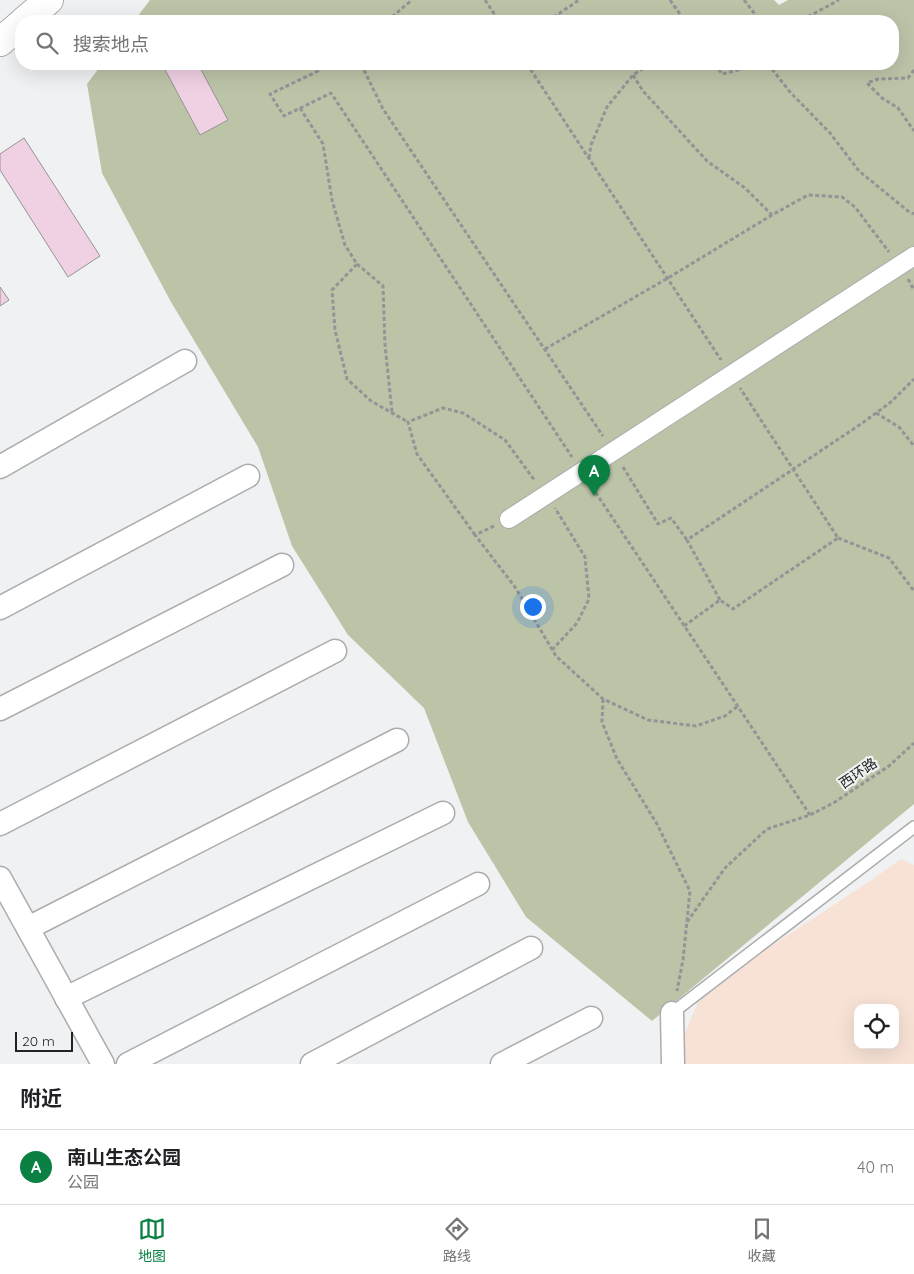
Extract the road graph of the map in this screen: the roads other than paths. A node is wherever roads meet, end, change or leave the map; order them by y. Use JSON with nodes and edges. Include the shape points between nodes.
{"nodes":[{"id":1,"x":49,"y":0,"type":"edge"},
{"id":2,"x":31,"y":15,"type":"edge"},
{"id":3,"x":15,"y":29,"type":"edge"},
{"id":4,"x":0,"y":42,"type":"edge"},
{"id":5,"x":907,"y":261,"type":"edge"},
{"id":6,"x":185,"y":361,"type":"dead end"},
{"id":7,"x":0,"y":466,"type":"edge"},
{"id":8,"x":248,"y":476,"type":"dead end"},
{"id":9,"x":509,"y":519,"type":"road end"},
{"id":10,"x":282,"y":565,"type":"dead end"},
{"id":11,"x":0,"y":608,"type":"edge"},
{"id":12,"x":335,"y":651,"type":"dead end"},
{"id":13,"x":0,"y":709,"type":"edge"},
{"id":14,"x":397,"y":740,"type":"dead end"},
{"id":15,"x":443,"y":813,"type":"dead end"},
{"id":16,"x":0,"y":824,"type":"edge"},
{"id":17,"x":914,"y":827,"type":"edge"},
{"id":18,"x":0,"y":878,"type":"edge"},
{"id":19,"x":478,"y":884,"type":"dead end"},
{"id":20,"x":28,"y":928,"type":"junction"},
{"id":21,"x":531,"y":948,"type":"dead end"},
{"id":22,"x":66,"y":998,"type":"junction"},
{"id":23,"x":672,"y":1013,"type":"joint"},
{"id":24,"x":590,"y":1018,"type":"dead end"},
{"id":25,"x":103,"y":1064,"type":"edge"},
{"id":26,"x":128,"y":1064,"type":"edge"},
{"id":27,"x":312,"y":1064,"type":"edge"},
{"id":28,"x":502,"y":1064,"type":"edge"},
{"id":29,"x":673,"y":1064,"type":"edge"}],
"edges":[{"from":1,"to":2,"type":"street"},
{"from":3,"to":4,"type":"street"},
{"from":5,"to":9,"type":"street"},
{"from":6,"to":7,"type":"street"},
{"from":8,"to":11,"type":"street"},
{"from":10,"to":13,"type":"street"},
{"from":12,"to":16,"type":"street"},
{"from":14,"to":20,"type":"street"},
{"from":15,"to":22,"type":"street"},
{"from":17,"to":23,"type":"lane"},
{"from":18,"to":20,"type":"street"},
{"from":19,"to":26,"type":"street"},
{"from":20,"to":22,"type":"street"},
{"from":21,"to":27,"type":"street"},
{"from":22,"to":25,"type":"street"},
{"from":23,"to":29,"type":"street"},
{"from":24,"to":28,"type":"street"}]}
